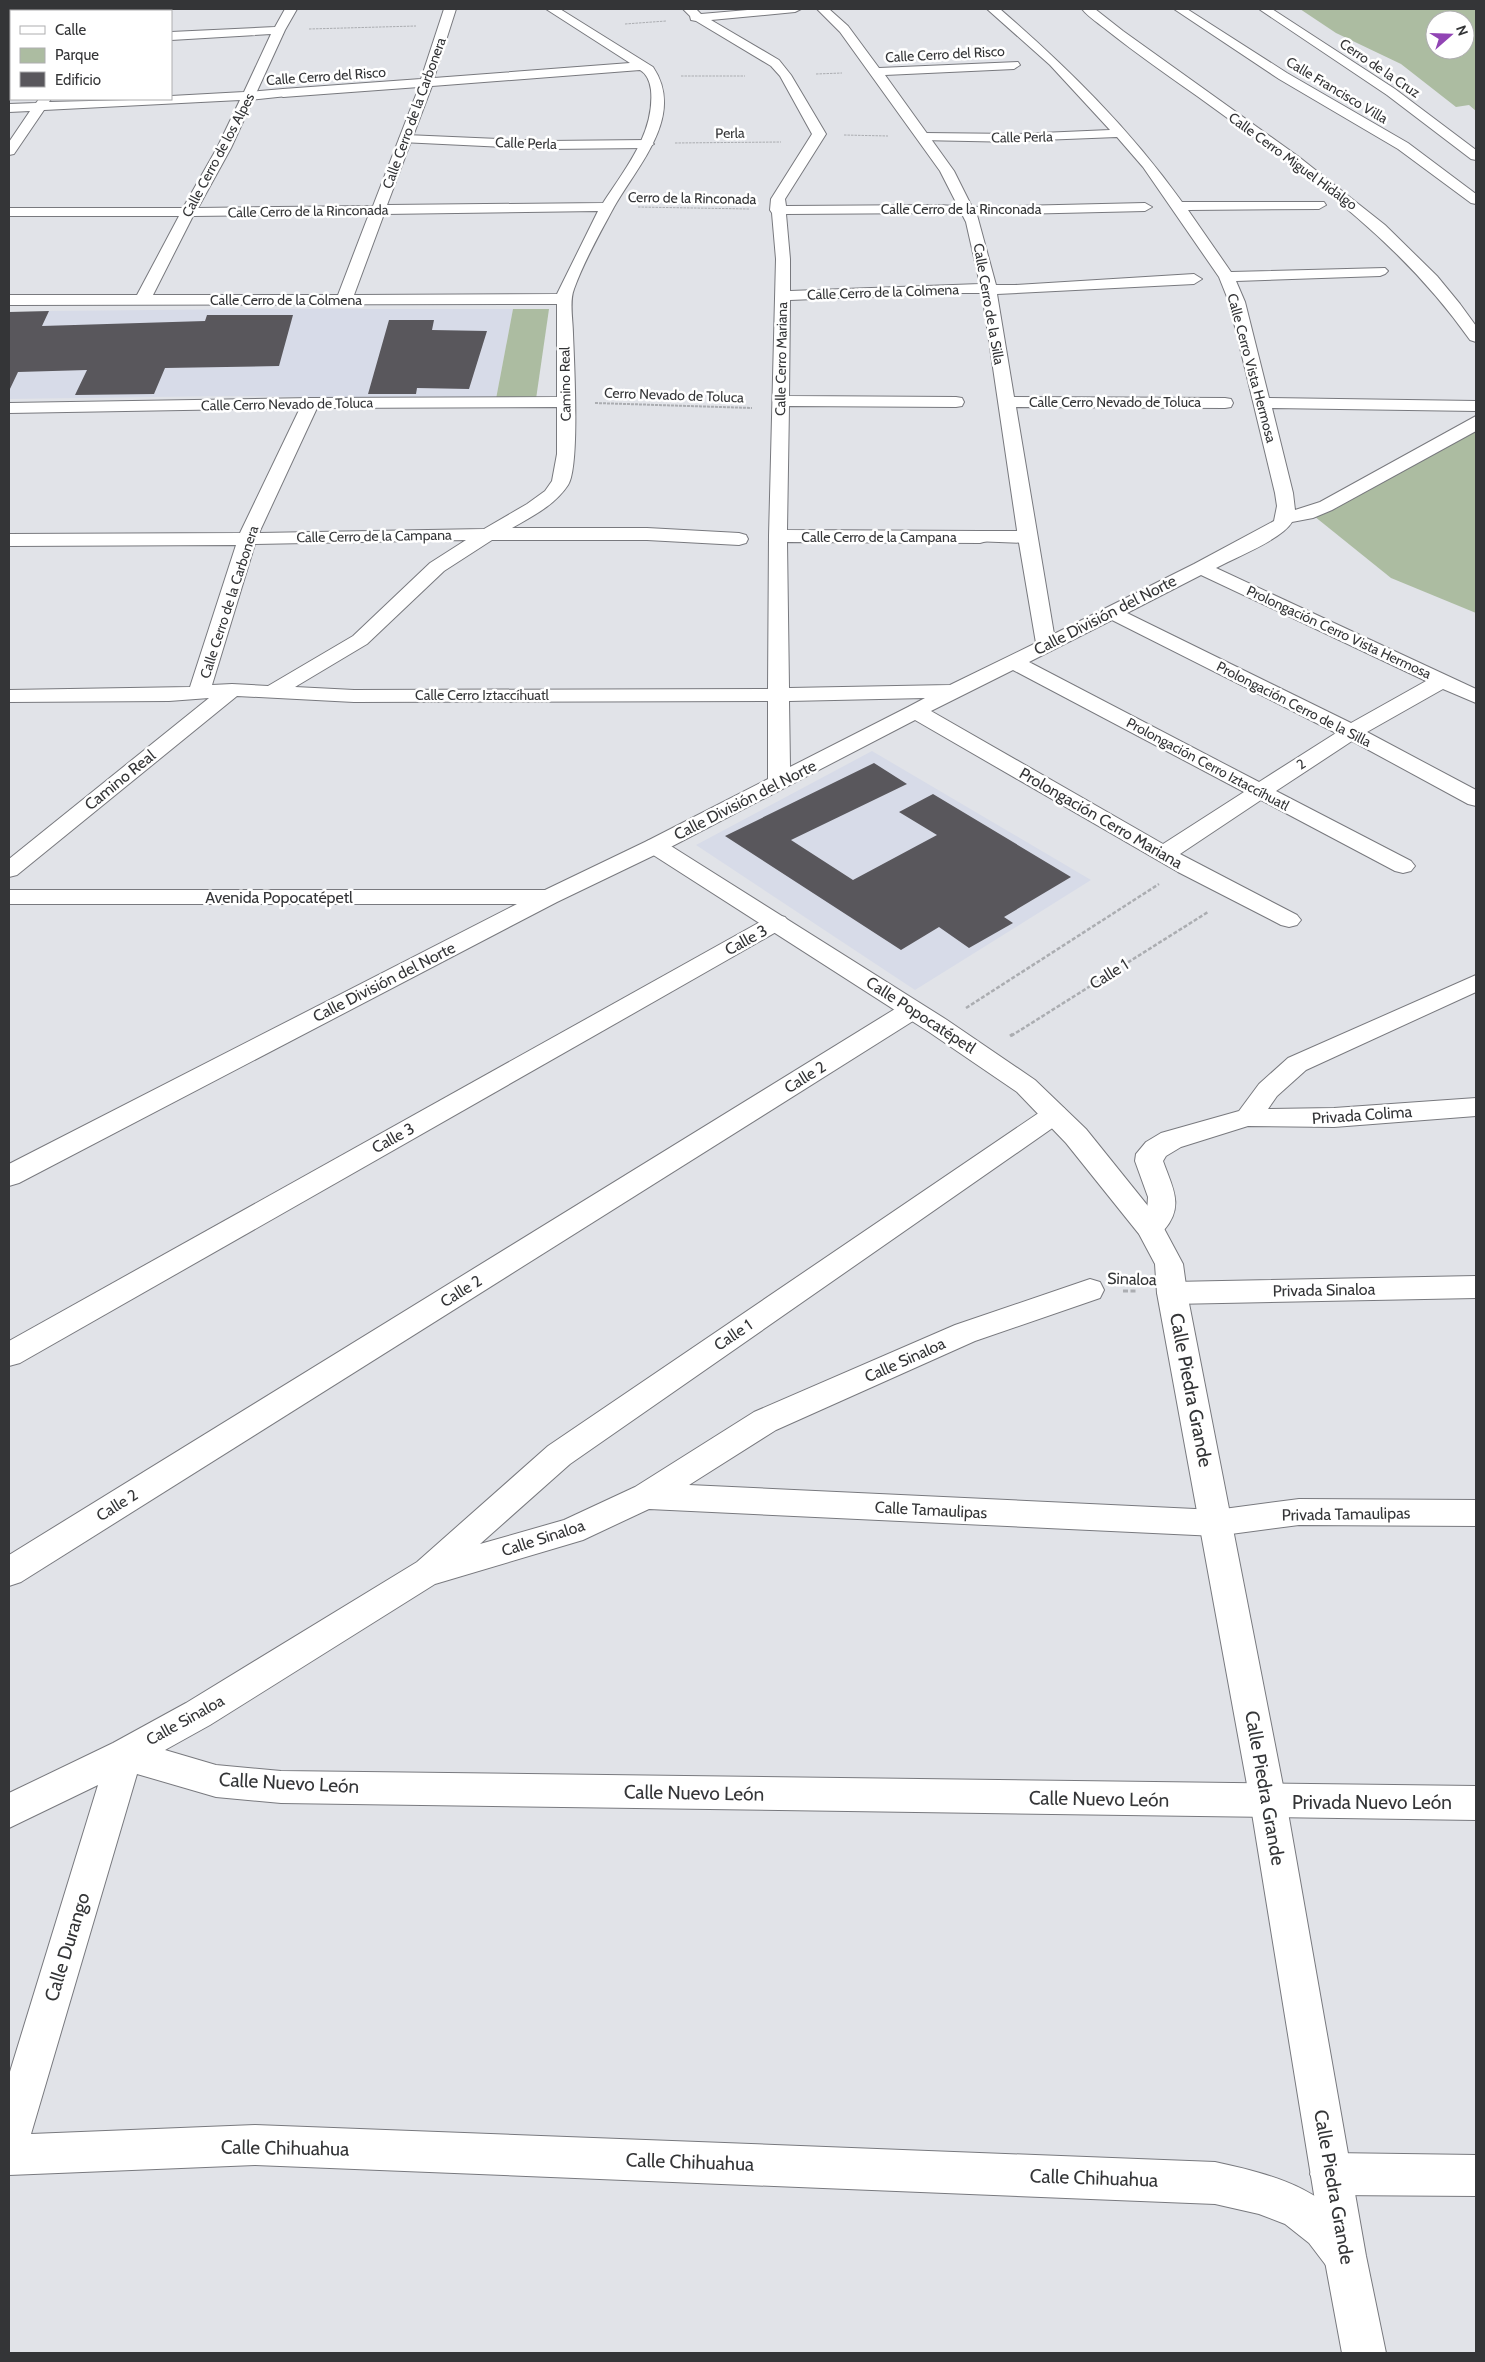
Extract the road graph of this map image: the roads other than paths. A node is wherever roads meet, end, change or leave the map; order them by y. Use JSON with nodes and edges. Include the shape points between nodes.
{"nodes":[{"id":1,"x":291,"y":9,"type":"edge"},
{"id":2,"x":450,"y":9,"type":"edge"},
{"id":3,"x":552,"y":9,"type":"edge"},
{"id":4,"x":795,"y":9,"type":"edge"},
{"id":5,"x":823,"y":9,"type":"edge"},
{"id":6,"x":992,"y":9,"type":"edge"},
{"id":7,"x":1088,"y":9,"type":"edge"},
{"id":8,"x":1180,"y":9,"type":"edge"},
{"id":9,"x":1265,"y":9,"type":"edge"},
{"id":10,"x":690,"y":15,"type":"edge"},
{"id":11,"x":279,"y":30,"type":"junction"},
{"id":12,"x":172,"y":36,"type":"edge"},
{"id":13,"x":1014,"y":65,"type":"dead end"},
{"id":14,"x":644,"y":66,"type":"junction"},
{"id":15,"x":878,"y":72,"type":"junction"},
{"id":16,"x":426,"y":84,"type":"junction"},
{"id":17,"x":249,"y":96,"type":"junction"},
{"id":18,"x":172,"y":99,"type":"edge"},
{"id":19,"x":131,"y":100,"type":"edge"},
{"id":20,"x":42,"y":103,"type":"edge"},
{"id":21,"x":9,"y":108,"type":"edge"},
{"id":22,"x":1120,"y":133,"type":"junction"},
{"id":23,"x":924,"y":137,"type":"junction"},
{"id":24,"x":406,"y":139,"type":"junction"},
{"id":25,"x":647,"y":144,"type":"junction"},
{"id":26,"x":9,"y":151,"type":"edge"},
{"id":27,"x":1476,"y":156,"type":"edge"},
{"id":28,"x":1453,"y":159,"type":"dead end"},
{"id":29,"x":1476,"y":200,"type":"edge"},
{"id":30,"x":1319,"y":205,"type":"dead end"},
{"id":31,"x":1179,"y":206,"type":"junction"},
{"id":32,"x":607,"y":207,"type":"junction"},
{"id":33,"x":1145,"y":207,"type":"dead end"},
{"id":34,"x":379,"y":210,"type":"junction"},
{"id":35,"x":777,"y":210,"type":"junction"},
{"id":36,"x":969,"y":211,"type":"junction"},
{"id":37,"x":9,"y":212,"type":"edge"},
{"id":38,"x":188,"y":212,"type":"junction"},
{"id":39,"x":1380,"y":270,"type":"dead end"},
{"id":40,"x":1227,"y":276,"type":"junction"},
{"id":41,"x":1194,"y":279,"type":"dead end"},
{"id":42,"x":989,"y":289,"type":"junction"},
{"id":43,"x":782,"y":296,"type":"junction"},
{"id":44,"x":564,"y":299,"type":"junction"},
{"id":45,"x":9,"y":300,"type":"edge"},
{"id":46,"x":344,"y":300,"type":"junction"},
{"id":47,"x":142,"y":301,"type":"junction"},
{"id":48,"x":1476,"y":337,"type":"edge"},
{"id":49,"x":781,"y":401,"type":"junction"},
{"id":50,"x":311,"y":402,"type":"junction"},
{"id":51,"x":566,"y":402,"type":"junction"},
{"id":52,"x":956,"y":402,"type":"dead end"},
{"id":53,"x":1006,"y":402,"type":"junction"},
{"id":54,"x":1225,"y":403,"type":"dead end"},
{"id":55,"x":1261,"y":403,"type":"junction"},
{"id":56,"x":1476,"y":406,"type":"edge"},
{"id":57,"x":9,"y":408,"type":"edge"},
{"id":58,"x":1476,"y":421,"type":"edge"},
{"id":59,"x":1285,"y":517,"type":"junction"},
{"id":60,"x":488,"y":534,"type":"junction"},
{"id":61,"x":778,"y":536,"type":"junction"},
{"id":62,"x":1027,"y":537,"type":"junction"},
{"id":63,"x":246,"y":539,"type":"junction"},
{"id":64,"x":738,"y":539,"type":"dead end"},
{"id":65,"x":9,"y":540,"type":"edge"},
{"id":66,"x":1201,"y":568,"type":"junction"},
{"id":67,"x":1110,"y":612,"type":"junction"},
{"id":68,"x":1046,"y":644,"type":"junction"},
{"id":69,"x":1014,"y":662,"type":"junction"},
{"id":70,"x":1442,"y":680,"type":"junction"},
{"id":71,"x":232,"y":690,"type":"junction"},
{"id":72,"x":275,"y":690,"type":"junction"},
{"id":73,"x":955,"y":691,"type":"junction"},
{"id":74,"x":199,"y":692,"type":"junction"},
{"id":75,"x":778,"y":694,"type":"junction"},
{"id":76,"x":9,"y":696,"type":"edge"},
{"id":77,"x":1476,"y":697,"type":"edge"},
{"id":78,"x":915,"y":711,"type":"junction"},
{"id":79,"x":1351,"y":732,"type":"junction"},
{"id":80,"x":779,"y":782,"type":"junction"},
{"id":81,"x":1259,"y":791,"type":"junction"},
{"id":82,"x":1476,"y":799,"type":"edge"},
{"id":83,"x":655,"y":846,"type":"junction"},
{"id":84,"x":1164,"y":854,"type":"junction"},
{"id":85,"x":1404,"y":866,"type":"dead end"},
{"id":86,"x":9,"y":870,"type":"edge"},
{"id":87,"x":549,"y":897,"type":"junction"},
{"id":88,"x":9,"y":898,"type":"edge"},
{"id":89,"x":1289,"y":920,"type":"dead end"},
{"id":90,"x":777,"y":922,"type":"junction"},
{"id":91,"x":1476,"y":983,"type":"edge"},
{"id":92,"x":912,"y":1010,"type":"junction"},
{"id":93,"x":1476,"y":1108,"type":"edge"},
{"id":94,"x":1055,"y":1114,"type":"junction"},
{"id":95,"x":1248,"y":1117,"type":"junction"},
{"id":96,"x":14,"y":1170,"type":"edge"},
{"id":97,"x":1150,"y":1228,"type":"junction"},
{"id":98,"x":1476,"y":1287,"type":"edge"},
{"id":99,"x":1090,"y":1290,"type":"road end"},
{"id":100,"x":1172,"y":1293,"type":"junction"},
{"id":101,"x":9,"y":1355,"type":"edge"},
{"id":102,"x":646,"y":1496,"type":"junction"},
{"id":103,"x":1476,"y":1514,"type":"edge"},
{"id":104,"x":1216,"y":1523,"type":"junction"},
{"id":105,"x":9,"y":1572,"type":"edge"},
{"id":106,"x":425,"y":1573,"type":"junction"},
{"id":107,"x":125,"y":1754,"type":"junction"},
{"id":108,"x":1268,"y":1801,"type":"junction"},
{"id":109,"x":1476,"y":1802,"type":"edge"},
{"id":110,"x":9,"y":1811,"type":"edge"},
{"id":111,"x":9,"y":2140,"type":"edge"},
{"id":112,"x":9,"y":2155,"type":"edge"},
{"id":113,"x":1331,"y":2174,"type":"junction"},
{"id":114,"x":1476,"y":2176,"type":"edge"},
{"id":115,"x":1346,"y":2256,"type":"junction"},
{"id":116,"x":1364,"y":2353,"type":"edge"}],
"edges":[{"from":1,"to":11,"type":"street","name":"Calle Cerro de los Alpes"},
{"from":2,"to":16,"type":"street","name":"Calle Cerro de la Carbonera"},
{"from":3,"to":14,"type":"street","name":"Camino Real"},
{"from":4,"to":10,"type":"street"},
{"from":5,"to":15,"type":"street","name":"Calle Cerro de la Silla","via":[[844,29]]},
{"from":6,"to":22,"type":"street","name":"Calle Cerro Vista Hermosa","via":[[1054,62]]},
{"from":7,"to":48,"type":"street","name":"Calle Cerro Miguel Hidalgo","via":[[1355,205],[1413,257],[1462,315]]},
{"from":8,"to":29,"type":"street","name":"Calle Francisco Villa","via":[[1283,76],[1403,146]]},
{"from":9,"to":27,"type":"street","name":"Cerro de la Cruz","via":[[1391,92]]},
{"from":10,"to":35,"type":"street","name":"Calle Cerro Mariana","via":[[775,63],[785,75],[816,138],[778,199]]},
{"from":11,"to":12,"type":"street"},
{"from":11,"to":17,"type":"street","name":"Calle Cerro de los Alpes"},
{"from":13,"to":15,"type":"street","name":"Calle Cerro del Risco"},
{"from":14,"to":16,"type":"street","name":"Calle Cerro del Risco"},
{"from":14,"to":25,"type":"street","name":"Camino Real","via":[[653,75],[658,100],[656,119]]},
{"from":15,"to":23,"type":"street","name":"Calle Cerro de la Silla"},
{"from":16,"to":17,"type":"street","name":"Calle Cerro del Risco"},
{"from":16,"to":24,"type":"street","name":"Calle Cerro de la Carbonera"},
{"from":17,"to":18,"type":"street","name":"Calle Cerro del Risco"},
{"from":17,"to":38,"type":"street","name":"Calle Cerro de los Alpes"},
{"from":19,"to":20,"type":"street","name":"Calle Cerro del Risco"},
{"from":20,"to":21,"type":"street","name":"Calle Cerro del Risco"},
{"from":20,"to":26,"type":"street"},
{"from":22,"to":23,"type":"street","name":"Calle Perla","via":[[1018,138]]},
{"from":22,"to":31,"type":"street","name":"Calle Cerro Vista Hermosa"},
{"from":23,"to":36,"type":"street","name":"Calle Cerro de la Silla"},
{"from":24,"to":25,"type":"street","name":"Calle Perla","via":[[547,145]]},
{"from":24,"to":34,"type":"street","name":"Calle Cerro de la Carbonera"},
{"from":25,"to":32,"type":"street","name":"Camino Real"},
{"from":27,"to":28,"type":"street"},
{"from":30,"to":31,"type":"street"},
{"from":31,"to":40,"type":"street","name":"Calle Cerro Vista Hermosa"},
{"from":32,"to":34,"type":"street","name":"Calle Cerro de la Rinconada"},
{"from":32,"to":44,"type":"street","name":"Camino Real","via":[[568,282]]},
{"from":33,"to":36,"type":"street","name":"Calle Cerro de la Rinconada"},
{"from":34,"to":38,"type":"street","name":"Calle Cerro de la Rinconada"},
{"from":34,"to":46,"type":"street","name":"Calle Cerro de la Carbonera"},
{"from":35,"to":36,"type":"street","name":"Calle Cerro de la Rinconada"},
{"from":35,"to":43,"type":"street","name":"Calle Cerro Mariana","via":[[783,259]]},
{"from":36,"to":42,"type":"street","name":"Calle Cerro de la Silla"},
{"from":37,"to":38,"type":"street","name":"Calle Cerro de la Rinconada"},
{"from":38,"to":47,"type":"street","name":"Calle Cerro de los Alpes"},
{"from":39,"to":40,"type":"street"},
{"from":40,"to":55,"type":"street","name":"Calle Cerro Vista Hermosa","via":[[1237,302]]},
{"from":41,"to":42,"type":"street","name":"Calle Cerro de la Colmena"},
{"from":42,"to":43,"type":"street","name":"Calle Cerro de la Colmena"},
{"from":42,"to":53,"type":"street","name":"Calle Cerro de la Silla"},
{"from":43,"to":49,"type":"street","name":"Calle Cerro Mariana"},
{"from":44,"to":46,"type":"street","name":"Calle Cerro de la Colmena"},
{"from":44,"to":51,"type":"street","name":"Camino Real"},
{"from":45,"to":47,"type":"street","name":"Calle Cerro de la Colmena"},
{"from":46,"to":47,"type":"street","name":"Calle Cerro de la Colmena"},
{"from":49,"to":52,"type":"street"},
{"from":49,"to":61,"type":"street","name":"Calle Cerro Mariana"},
{"from":50,"to":51,"type":"street","name":"Calle Cerro Nevado de Toluca"},
{"from":50,"to":57,"type":"street","name":"Calle Cerro Nevado de Toluca"},
{"from":50,"to":63,"type":"street","name":"Calle Cerro de la Carbonera"},
{"from":51,"to":60,"type":"street","name":"Camino Real","via":[[566,454],[561,482],[551,495]]},
{"from":53,"to":54,"type":"street","name":"Calle Cerro Nevado de Toluca"},
{"from":53,"to":62,"type":"street","name":"Calle Cerro de la Silla"},
{"from":55,"to":56,"type":"street"},
{"from":55,"to":59,"type":"street","name":"Calle Cerro Vista Hermosa","via":[[1284,493]]},
{"from":58,"to":59,"type":"street","via":[[1453,438],[1326,506],[1306,514]]},
{"from":59,"to":66,"type":"street","name":"Calle División del Norte","via":[[1269,532]]},
{"from":60,"to":63,"type":"street","name":"Calle Cerro de la Campana"},
{"from":60,"to":64,"type":"street","name":"Calle Cerro de la Campana","via":[[647,534]]},
{"from":60,"to":72,"type":"street","name":"Camino Real","via":[[437,567],[360,640]]},
{"from":61,"to":62,"type":"street","name":"Calle Cerro de la Campana"},
{"from":61,"to":75,"type":"street","name":"Calle Cerro Mariana"},
{"from":62,"to":68,"type":"street","name":"Calle Cerro de la Silla"},
{"from":63,"to":65,"type":"street","name":"Calle Cerro de la Campana"},
{"from":63,"to":74,"type":"street","name":"Calle Cerro de la Carbonera"},
{"from":66,"to":67,"type":"street","name":"Calle División del Norte"},
{"from":66,"to":70,"type":"street","name":"Prolongación Cerro Vista Hermosa"},
{"from":67,"to":68,"type":"street","name":"Calle División del Norte"},
{"from":67,"to":79,"type":"street","name":"Prolongación Cerro de la Silla"},
{"from":68,"to":69,"type":"street","name":"Calle División del Norte"},
{"from":69,"to":73,"type":"street","name":"Calle División del Norte"},
{"from":69,"to":81,"type":"street","name":"Prolongación Cerro Iztaccíhuatl"},
{"from":70,"to":77,"type":"street","name":"Prolongación Cerro Vista Hermosa"},
{"from":70,"to":79,"type":"street","name":"2"},
{"from":71,"to":72,"type":"street","name":"Calle Cerro Iztaccíhuatl"},
{"from":71,"to":74,"type":"street","name":"Calle Cerro Iztaccíhuatl"},
{"from":71,"to":86,"type":"street","name":"Camino Real"},
{"from":72,"to":75,"type":"street","name":"Calle Cerro Iztaccíhuatl","via":[[354,696]]},
{"from":73,"to":75,"type":"street","name":"Calle Cerro Iztaccíhuatl"},
{"from":73,"to":78,"type":"street","name":"Calle División del Norte"},
{"from":74,"to":76,"type":"street","name":"Calle Cerro Iztaccíhuatl"},
{"from":75,"to":80,"type":"street","name":"Calle Cerro Mariana"},
{"from":78,"to":80,"type":"street","name":"Calle División del Norte"},
{"from":78,"to":84,"type":"street","name":"Prolongación Cerro Mariana"},
{"from":79,"to":81,"type":"street","name":"2"},
{"from":79,"to":82,"type":"street","name":"Prolongación Cerro de la Silla"},
{"from":80,"to":83,"type":"street","name":"Calle División del Norte"},
{"from":81,"to":84,"type":"street","name":"2"},
{"from":81,"to":85,"type":"street","name":"Prolongación Cerro Iztaccíhuatl"},
{"from":83,"to":87,"type":"street","name":"Calle División del Norte"},
{"from":83,"to":90,"type":"street","name":"Calle Popocatépetl"},
{"from":84,"to":89,"type":"street","name":"Prolongación Cerro Mariana"},
{"from":87,"to":88,"type":"street","name":"Avenida Popocatépetl"},
{"from":87,"to":96,"type":"street","name":"Calle División del Norte"},
{"from":90,"to":92,"type":"street","name":"Calle Popocatépetl"},
{"from":90,"to":101,"type":"street","name":"Calle 3"},
{"from":91,"to":95,"type":"street","via":[[1297,1064],[1268,1090]]},
{"from":92,"to":94,"type":"street","name":"Calle Popocatépetl","via":[[982,1054],[1026,1086]]},
{"from":92,"to":105,"type":"street","name":"Calle 2"},
{"from":93,"to":95,"type":"street","name":"Privada Colima","via":[[1322,1119]]},
{"from":94,"to":97,"type":"street","name":"Calle Popocatépetl"},
{"from":94,"to":106,"type":"street","name":"Calle 1","via":[[559,1455]]},
{"from":95,"to":97,"type":"street","via":[[1171,1140],[1150,1154],[1149,1161],[1162,1197],[1161,1215]]},
{"from":97,"to":100,"type":"street","name":"Calle Piedra Grande","via":[[1169,1264]]},
{"from":98,"to":100,"type":"street","name":"Privada Sinaloa"},
{"from":99,"to":102,"type":"street","name":"Calle Sinaloa","via":[[965,1333],[765,1421]]},
{"from":100,"to":104,"type":"street","name":"Calle Piedra Grande"},
{"from":102,"to":104,"type":"street","name":"Calle Tamaulipas"},
{"from":102,"to":106,"type":"street","name":"Calle Sinaloa","via":[[572,1531]]},
{"from":103,"to":104,"type":"street","name":"Privada Tamaulipas","via":[[1299,1512]]},
{"from":104,"to":108,"type":"street","name":"Calle Piedra Grande"},
{"from":106,"to":107,"type":"street","name":"Calle Sinaloa","via":[[198,1714]]},
{"from":107,"to":108,"type":"street","name":"Calle Nuevo León","via":[[216,1781],[281,1787]]},
{"from":107,"to":110,"type":"street","name":"Calle Sinaloa"},
{"from":107,"to":111,"type":"street","name":"Calle Durango"},
{"from":108,"to":109,"type":"street","name":"Privada Nuevo León"},
{"from":108,"to":113,"type":"street","name":"Calle Piedra Grande"},
{"from":112,"to":115,"type":"street","name":"Calle Chihuahua","via":[[255,2145],[1215,2183],[1270,2196],[1296,2206],[1324,2228]]},
{"from":113,"to":114,"type":"street"},
{"from":113,"to":115,"type":"street","name":"Calle Piedra Grande"},
{"from":115,"to":116,"type":"street","name":"Calle Piedra Grande"}]}
